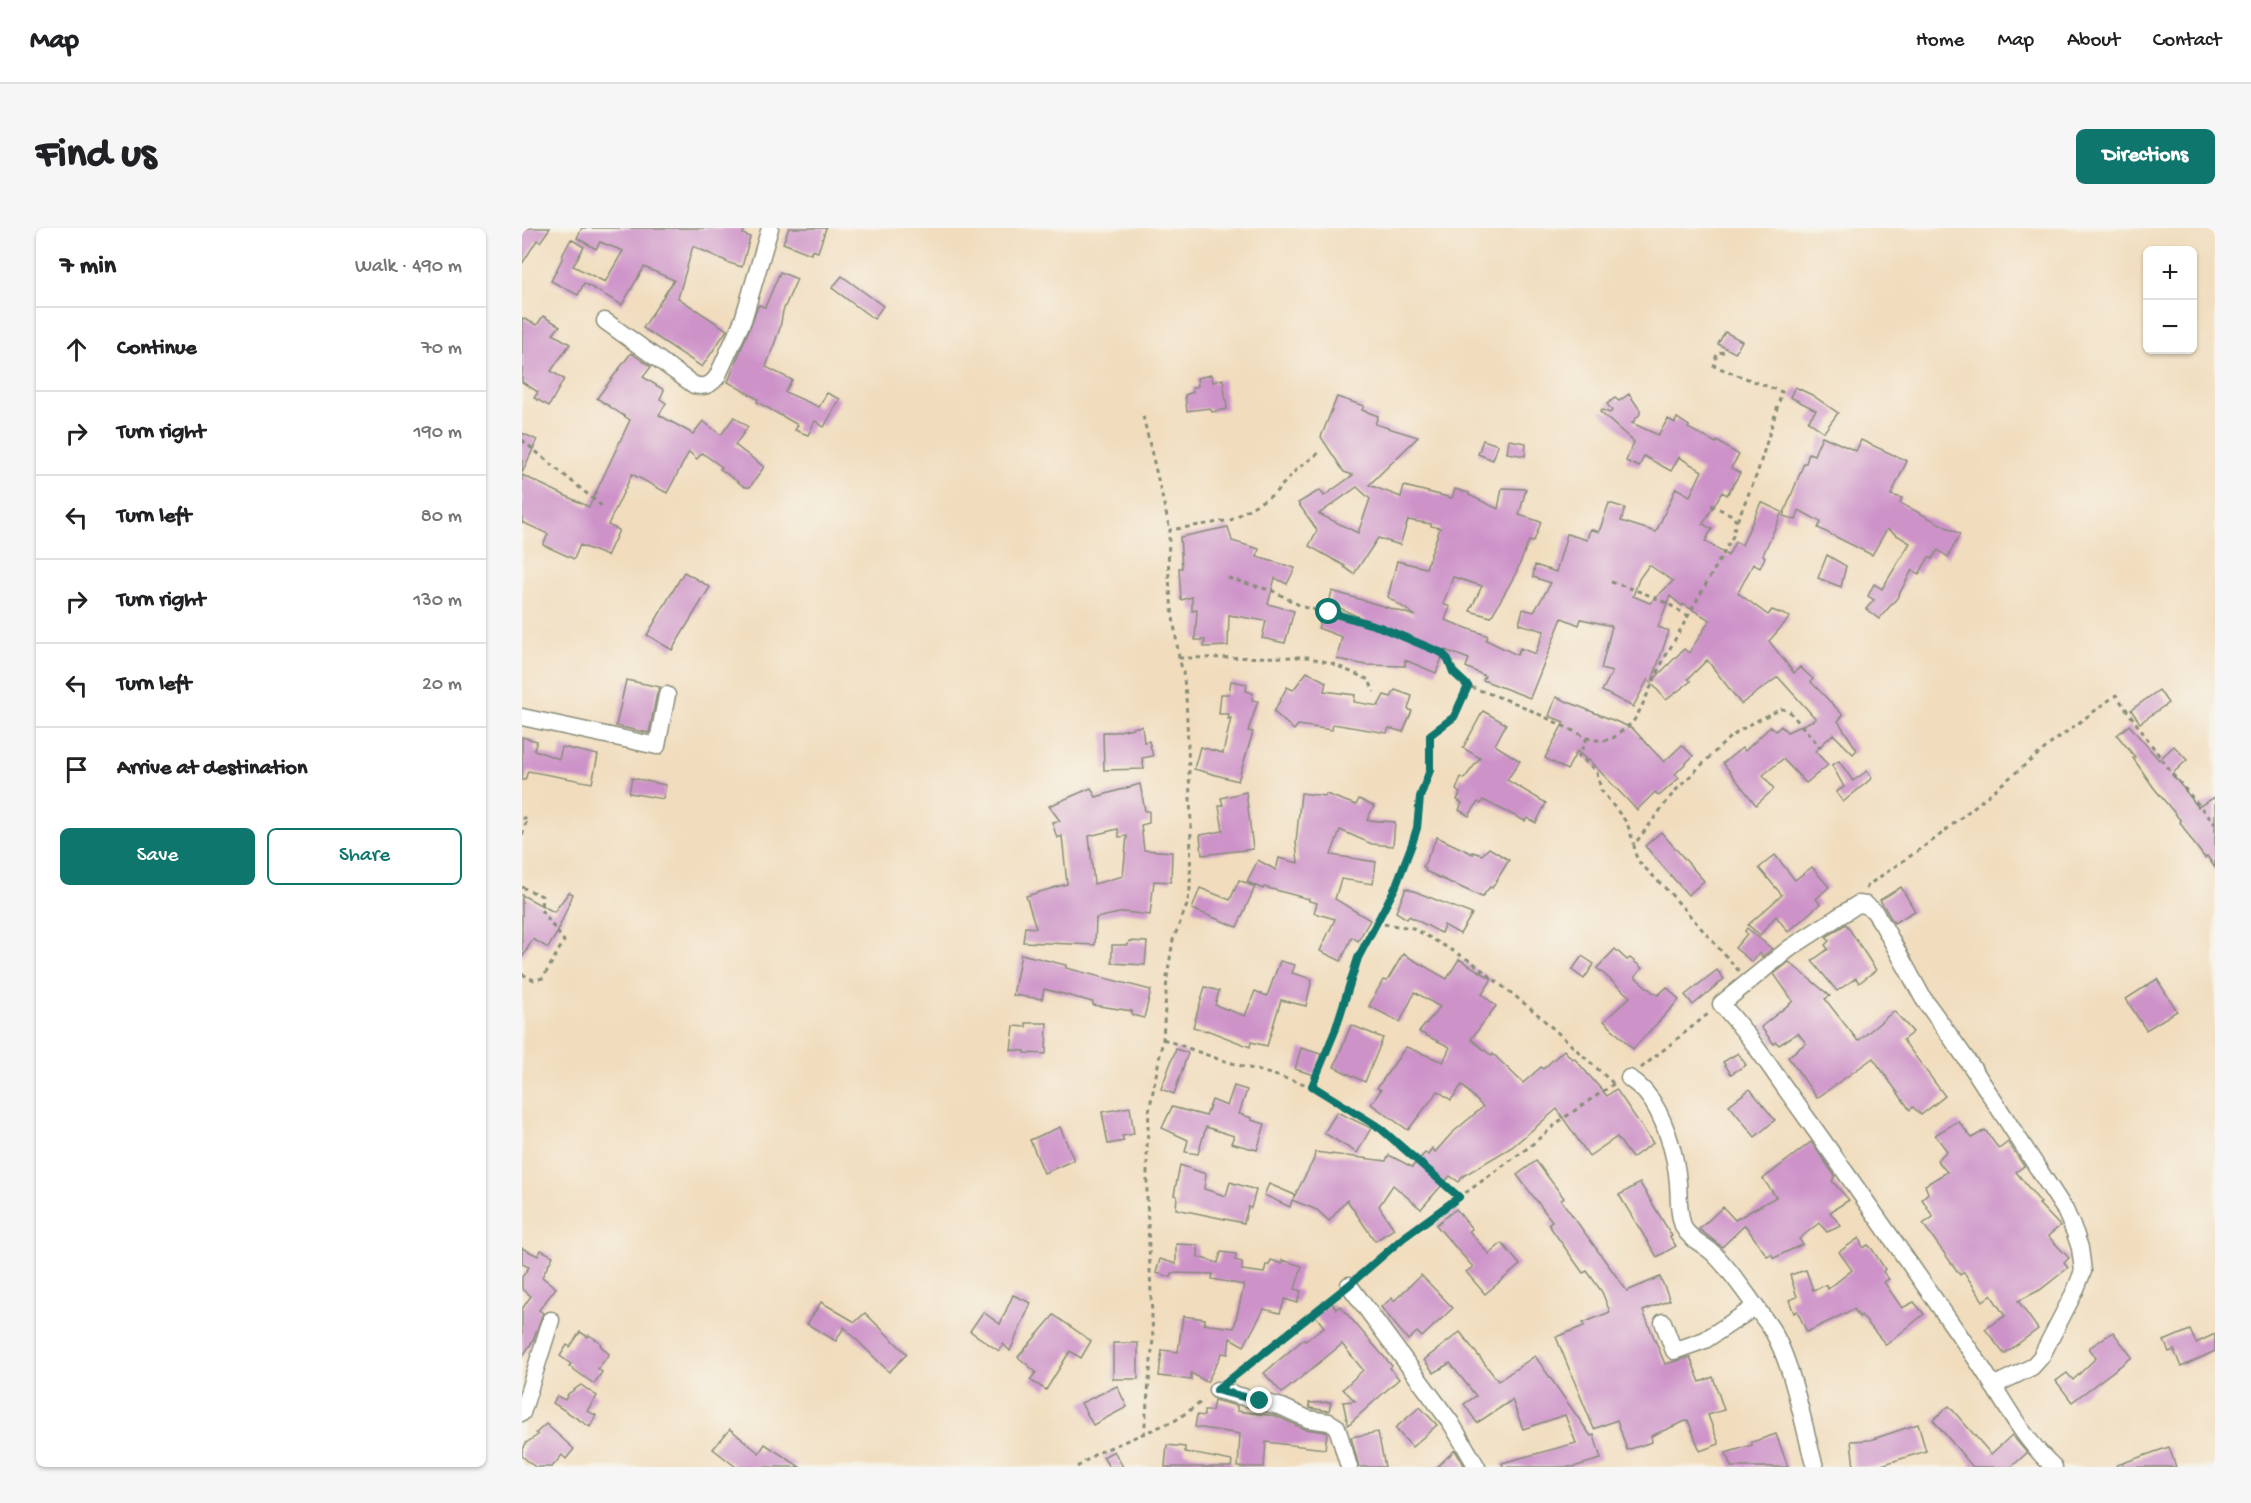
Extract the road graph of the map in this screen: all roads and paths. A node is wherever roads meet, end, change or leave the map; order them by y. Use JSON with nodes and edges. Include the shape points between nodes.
{"nodes":[{"id":1,"x":770,"y":228,"type":"edge"},
{"id":2,"x":605,"y":321,"type":"dead end"},
{"id":3,"x":1724,"y":352,"type":"dead end"},
{"id":4,"x":1143,"y":416,"type":"dead end"},
{"id":5,"x":522,"y":440,"type":"edge"},
{"id":6,"x":1320,"y":452,"type":"dead end"},
{"id":7,"x":1711,"y":505,"type":"dead end"},
{"id":8,"x":603,"y":507,"type":"dead end"},
{"id":9,"x":1736,"y":523,"type":"junction"},
{"id":10,"x":1170,"y":530,"type":"junction"},
{"id":11,"x":1228,"y":578,"type":"dead end"},
{"id":12,"x":1611,"y":582,"type":"dead end"},
{"id":13,"x":1687,"y":616,"type":"junction"},
{"id":14,"x":1179,"y":658,"type":"junction"},
{"id":15,"x":1468,"y":686,"type":"junction"},
{"id":16,"x":1374,"y":692,"type":"dead end"},
{"id":17,"x":667,"y":695,"type":"dead end"},
{"id":18,"x":522,"y":717,"type":"edge"},
{"id":19,"x":1587,"y":738,"type":"junction"},
{"id":20,"x":1821,"y":748,"type":"dead end"},
{"id":21,"x":522,"y":818,"type":"edge"},
{"id":22,"x":2215,"y":824,"type":"edge"},
{"id":23,"x":522,"y":837,"type":"edge"},
{"id":24,"x":1634,"y":845,"type":"junction"},
{"id":25,"x":522,"y":887,"type":"edge"},
{"id":26,"x":1858,"y":904,"type":"junction"},
{"id":27,"x":1375,"y":923,"type":"junction"},
{"id":28,"x":522,"y":974,"type":"edge"},
{"id":29,"x":1748,"y":982,"type":"junction"},
{"id":30,"x":1721,"y":1004,"type":"junction"},
{"id":31,"x":1163,"y":1039,"type":"junction"},
{"id":32,"x":1621,"y":1081,"type":"junction"},
{"id":33,"x":1312,"y":1086,"type":"junction"},
{"id":34,"x":1459,"y":1197,"type":"junction"},
{"id":35,"x":1349,"y":1285,"type":"junction"},
{"id":36,"x":1755,"y":1307,"type":"junction"},
{"id":37,"x":551,"y":1320,"type":"dead end"},
{"id":38,"x":1663,"y":1322,"type":"dead end"},
{"id":39,"x":1993,"y":1386,"type":"junction"},
{"id":40,"x":1217,"y":1390,"type":"junction"},
{"id":41,"x":522,"y":1413,"type":"edge"},
{"id":42,"x":1144,"y":1435,"type":"junction"},
{"id":43,"x":1077,"y":1467,"type":"edge"},
{"id":44,"x":1349,"y":1467,"type":"edge"},
{"id":45,"x":1477,"y":1467,"type":"edge"},
{"id":46,"x":1815,"y":1467,"type":"edge"},
{"id":47,"x":2055,"y":1467,"type":"edge"}],
"edges":[{"from":1,"to":2,"type":"street","via":[[743,320],[712,384],[694,385]]},
{"from":3,"to":9,"type":"path","via":[[1717,353],[1714,366],[1782,392],[1757,474]]},
{"from":4,"to":10,"type":"path"},
{"from":5,"to":8,"type":"path"},
{"from":6,"to":10,"type":"path","via":[[1274,494],[1230,520]]},
{"from":7,"to":9,"type":"path","via":[[1731,515]]},
{"from":9,"to":13,"type":"path","via":[[1733,536]]},
{"from":10,"to":14,"type":"path","via":[[1171,604]]},
{"from":11,"to":15,"type":"path","via":[[1273,591],[1304,607],[1380,627],[1442,653],[1453,672]]},
{"from":12,"to":13,"type":"path","via":[[1670,603]]},
{"from":13,"to":19,"type":"path","via":[[1633,722],[1613,738]]},
{"from":14,"to":16,"type":"path","via":[[1307,657],[1369,680]]},
{"from":14,"to":31,"type":"path","via":[[1186,695],[1190,889],[1173,940]]},
{"from":15,"to":19,"type":"path","via":[[1518,704]]},
{"from":15,"to":27,"type":"path","via":[[1454,717],[1430,735],[1430,770],[1420,797],[1417,828],[1395,888]]},
{"from":17,"to":18,"type":"street","via":[[657,746]]},
{"from":19,"to":24,"type":"path","via":[[1578,757],[1598,773],[1601,790],[1627,823]]},
{"from":20,"to":24,"type":"path","via":[[1788,710],[1781,709],[1750,724],[1729,738],[1674,792]]},
{"from":21,"to":23,"type":"path","via":[[527,818]]},
{"from":22,"to":26,"type":"path","via":[[2173,775],[2116,695],[1935,839],[1868,885]]},
{"from":24,"to":29,"type":"path","via":[[1638,861]]},
{"from":25,"to":28,"type":"path","via":[[542,896],[541,910],[564,941],[543,978],[534,980]]},
{"from":26,"to":29,"type":"street","via":[[1790,948]]},
{"from":26,"to":39,"type":"street","via":[[1866,905],[1883,925],[1923,998],[2065,1210],[2080,1248],[2083,1271],[2041,1357],[2032,1367]]},
{"from":27,"to":32,"type":"path","via":[[1413,928],[1472,962]]},
{"from":27,"to":33,"type":"path","via":[[1358,958],[1335,1031]]},
{"from":29,"to":30,"type":"street"},
{"from":30,"to":32,"type":"path"},
{"from":30,"to":39,"type":"street","via":[[1871,1207]]},
{"from":31,"to":33,"type":"path"},
{"from":31,"to":42,"type":"path","via":[[1149,1112],[1147,1146],[1153,1339]]},
{"from":32,"to":34,"type":"path","via":[[1561,1120]]},
{"from":32,"to":36,"type":"street","via":[[1646,1092],[1669,1138],[1685,1230],[1714,1253]]},
{"from":33,"to":34,"type":"path","via":[[1380,1128]]},
{"from":34,"to":35,"type":"path"},
{"from":35,"to":40,"type":"path"},
{"from":35,"to":45,"type":"street","via":[[1451,1424]]},
{"from":36,"to":38,"type":"street","via":[[1705,1340],[1674,1352]]},
{"from":36,"to":46,"type":"street","via":[[1770,1326],[1789,1368]]},
{"from":37,"to":41,"type":"street"},
{"from":39,"to":47,"type":"street","via":[[2039,1452]]},
{"from":40,"to":42,"type":"path","via":[[1176,1420]]},
{"from":40,"to":44,"type":"street","via":[[1329,1422],[1337,1427]]},
{"from":42,"to":43,"type":"path","via":[[1097,1453]]}]}
